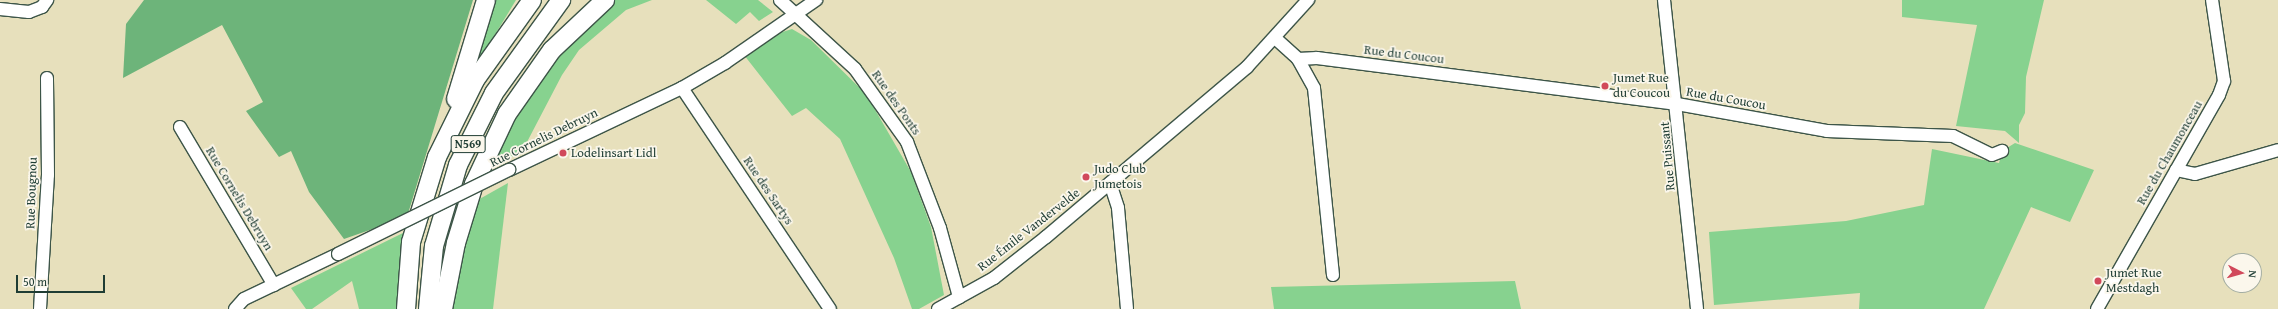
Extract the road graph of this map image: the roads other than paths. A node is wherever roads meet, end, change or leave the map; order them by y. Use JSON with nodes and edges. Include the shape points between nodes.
{"nodes":[{"id":1,"x":47,"y":0,"type":"edge"},
{"id":2,"x":486,"y":0,"type":"edge"},
{"id":3,"x":532,"y":0,"type":"edge"},
{"id":4,"x":562,"y":0,"type":"edge"},
{"id":5,"x":605,"y":0,"type":"edge"},
{"id":6,"x":780,"y":0,"type":"edge"},
{"id":7,"x":816,"y":0,"type":"edge"},
{"id":8,"x":1308,"y":0,"type":"edge"},
{"id":9,"x":1664,"y":0,"type":"edge"},
{"id":10,"x":2212,"y":0,"type":"edge"},
{"id":11,"x":0,"y":9,"type":"edge"},
{"id":12,"x":797,"y":12,"type":"junction"},
{"id":13,"x":1275,"y":38,"type":"junction"},
{"id":14,"x":1298,"y":59,"type":"junction"},
{"id":15,"x":47,"y":78,"type":"dead end"},
{"id":16,"x":682,"y":88,"type":"junction"},
{"id":17,"x":1677,"y":104,"type":"junction"},
{"id":18,"x":180,"y":127,"type":"dead end"},
{"id":19,"x":2278,"y":150,"type":"edge"},
{"id":20,"x":2002,"y":151,"type":"dead end"},
{"id":21,"x":440,"y":152,"type":"junction"},
{"id":22,"x":2176,"y":170,"type":"junction"},
{"id":23,"x":1110,"y":183,"type":"junction"},
{"id":24,"x":1333,"y":275,"type":"dead end"},
{"id":25,"x":274,"y":285,"type":"junction"},
{"id":26,"x":959,"y":297,"type":"junction"},
{"id":27,"x":40,"y":309,"type":"edge"},
{"id":28,"x":235,"y":309,"type":"edge"},
{"id":29,"x":406,"y":309,"type":"edge"},
{"id":30,"x":428,"y":309,"type":"edge"},
{"id":31,"x":443,"y":309,"type":"edge"},
{"id":32,"x":830,"y":309,"type":"edge"},
{"id":33,"x":938,"y":309,"type":"edge"},
{"id":34,"x":1128,"y":309,"type":"edge"},
{"id":35,"x":1697,"y":309,"type":"edge"},
{"id":36,"x":2097,"y":309,"type":"edge"}],
"edges":[{"from":1,"to":11,"type":"street","via":[[42,6],[29,12]]},
{"from":2,"to":21,"type":"highway"},
{"from":3,"to":21,"type":"highway","number":"N569","via":[[475,80]]},
{"from":4,"to":30,"type":"highway","number":"N569","via":[[494,93],[458,165],[434,246]]},
{"from":5,"to":31,"type":"highway","via":[[552,50],[507,114],[474,184],[456,243]]},
{"from":6,"to":12,"type":"street","name":"Rue des Ponts"},
{"from":7,"to":12,"type":"street","name":"Rue Cornelis Debruyn"},
{"from":8,"to":13,"type":"street","name":"Rue Émile Vandervelde"},
{"from":9,"to":17,"type":"street","name":"Rue Puissant"},
{"from":10,"to":22,"type":"street","name":"Rue du Chaumonceau","via":[[2224,81],[2219,95]]},
{"from":12,"to":16,"type":"street","name":"Rue Cornelis Debruyn","via":[[725,63]]},
{"from":12,"to":26,"type":"street","name":"Rue des Ponts","via":[[854,69],[907,142],[940,228]]},
{"from":13,"to":14,"type":"street"},
{"from":13,"to":23,"type":"street","name":"Rue Émile Vandervelde","via":[[1240,74]]},
{"from":14,"to":17,"type":"street","name":"Rue du Coucou","via":[[1317,58]]},
{"from":14,"to":24,"type":"street","via":[[1314,88]]},
{"from":15,"to":27,"type":"street","name":"Rue Bougnou","via":[[48,175]]},
{"from":16,"to":25,"type":"street","name":"Rue Cornelis Debruyn","bridge":true},
{"from":16,"to":32,"type":"street","name":"Rue des Sartys"},
{"from":17,"to":20,"type":"street","name":"Rue du Coucou","via":[[1827,131],[1954,136],[1992,155]]},
{"from":17,"to":35,"type":"street","name":"Rue Puissant"},
{"from":18,"to":25,"type":"street","name":"Rue Cornelis Debruyn"},
{"from":19,"to":22,"type":"street","via":[[2195,174]]},
{"from":21,"to":29,"type":"highway","number":"N569","via":[[411,242]]},
{"from":22,"to":36,"type":"street","name":"Rue du Chaumonceau"},
{"from":23,"to":26,"type":"street","name":"Rue Émile Vandervelde","via":[[1006,269]]},
{"from":23,"to":34,"type":"street","via":[[1117,201]]},
{"from":25,"to":28,"type":"street","name":"Rue Cornelis Debruyn","via":[[244,299]]},
{"from":26,"to":33,"type":"street","name":"Rue Émile Vandervelde"}]}
